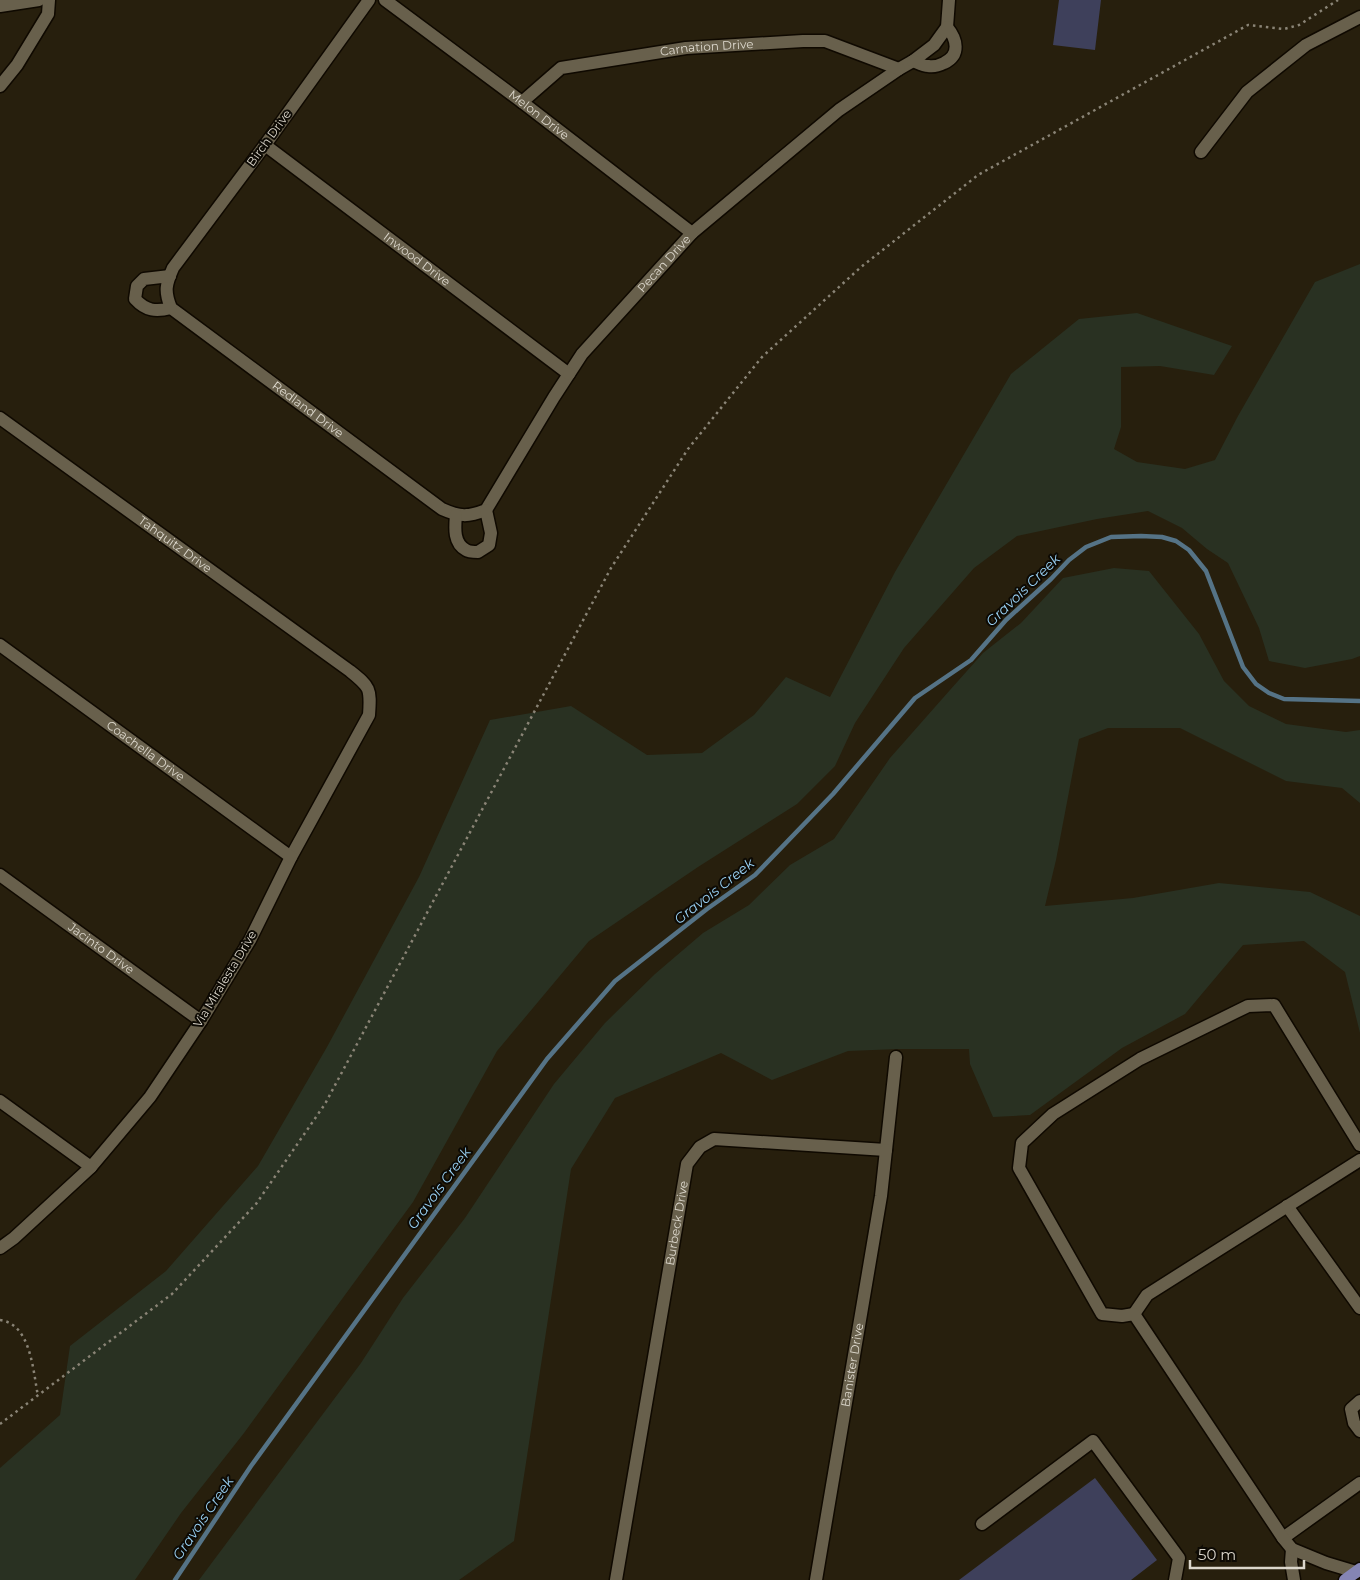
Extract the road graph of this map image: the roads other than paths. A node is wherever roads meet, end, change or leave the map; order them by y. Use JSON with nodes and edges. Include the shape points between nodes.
{"nodes":[{"id":1,"x":39,"y":0,"type":"edge"},
{"id":2,"x":49,"y":0,"type":"edge"},
{"id":3,"x":369,"y":0,"type":"edge"},
{"id":4,"x":385,"y":0,"type":"edge"},
{"id":5,"x":950,"y":0,"type":"edge"},
{"id":6,"x":0,"y":6,"type":"edge"},
{"id":7,"x":1360,"y":17,"type":"edge"},
{"id":8,"x":947,"y":27,"type":"junction"},
{"id":9,"x":913,"y":61,"type":"junction"},
{"id":10,"x":899,"y":68,"type":"junction"},
{"id":11,"x":0,"y":86,"type":"edge"},
{"id":12,"x":522,"y":102,"type":"junction"},
{"id":13,"x":265,"y":145,"type":"junction"},
{"id":14,"x":1201,"y":152,"type":"dead end"},
{"id":15,"x":692,"y":233,"type":"junction"},
{"id":16,"x":170,"y":276,"type":"junction"},
{"id":17,"x":169,"y":302,"type":"junction"},
{"id":18,"x":569,"y":374,"type":"junction"},
{"id":19,"x":0,"y":418,"type":"edge"},
{"id":20,"x":486,"y":510,"type":"junction"},
{"id":21,"x":456,"y":515,"type":"junction"},
{"id":22,"x":0,"y":645,"type":"edge"},
{"id":23,"x":350,"y":671,"type":"joint"},
{"id":24,"x":291,"y":857,"type":"junction"},
{"id":25,"x":0,"y":875,"type":"edge"},
{"id":26,"x":201,"y":1021,"type":"junction"},
{"id":27,"x":896,"y":1057,"type":"dead end"},
{"id":28,"x":0,"y":1101,"type":"edge"},
{"id":29,"x":1360,"y":1145,"type":"edge"},
{"id":30,"x":886,"y":1150,"type":"junction"},
{"id":31,"x":1360,"y":1160,"type":"edge"},
{"id":32,"x":91,"y":1167,"type":"junction"},
{"id":33,"x":1287,"y":1206,"type":"junction"},
{"id":34,"x":0,"y":1248,"type":"edge"},
{"id":35,"x":1360,"y":1308,"type":"edge"},
{"id":36,"x":1134,"y":1314,"type":"junction"},
{"id":37,"x":1360,"y":1401,"type":"edge"},
{"id":38,"x":1360,"y":1431,"type":"edge"},
{"id":39,"x":1360,"y":1483,"type":"edge"},
{"id":40,"x":982,"y":1524,"type":"dead end"},
{"id":41,"x":1284,"y":1538,"type":"junction"},
{"id":42,"x":1292,"y":1549,"type":"junction"},
{"id":43,"x":1354,"y":1574,"type":"edge"},
{"id":44,"x":616,"y":1580,"type":"edge"},
{"id":45,"x":816,"y":1580,"type":"edge"},
{"id":46,"x":1175,"y":1580,"type":"edge"},
{"id":47,"x":1294,"y":1580,"type":"edge"}],
"edges":[{"from":1,"to":6,"type":"street"},
{"from":2,"to":11,"type":"street","via":[[48,14]]},
{"from":3,"to":13,"type":"street","name":"Birch Drive"},
{"from":4,"to":12,"type":"street","name":"Melon Drive"},
{"from":5,"to":8,"type":"street"},
{"from":7,"to":14,"type":"street","via":[[1306,45],[1247,92]]},
{"from":8,"to":9,"type":"street","name":"Pecan Drive","via":[[934,45]]},
{"from":8,"to":9,"type":"street","via":[[956,40],[956,51],[950,60],[928,66]]},
{"from":9,"to":10,"type":"street","name":"Pecan Drive"},
{"from":10,"to":12,"type":"street","name":"Carnation Drive","via":[[825,41],[686,48],[561,68]]},
{"from":10,"to":15,"type":"street","name":"Pecan Drive","via":[[839,110]]},
{"from":12,"to":15,"type":"street","name":"Melon Drive"},
{"from":13,"to":16,"type":"street","name":"Birch Drive"},
{"from":13,"to":18,"type":"street","name":"Inwood Drive"},
{"from":15,"to":18,"type":"street","name":"Pecan Drive","via":[[582,354]]},
{"from":16,"to":17,"type":"street","name":"Birch Drive","via":[[166,283]]},
{"from":16,"to":17,"type":"street","via":[[144,279],[137,286],[135,299],[142,308],[160,311]]},
{"from":17,"to":21,"type":"street","name":"Redland Drive","via":[[442,509]]},
{"from":18,"to":20,"type":"street","name":"Pecan Drive"},
{"from":19,"to":23,"type":"street","name":"Tahquitz Drive"},
{"from":20,"to":21,"type":"street","name":"Redland Drive","via":[[472,516]]},
{"from":20,"to":21,"type":"street","via":[[491,533],[489,545],[478,552],[466,550],[457,540]]},
{"from":22,"to":24,"type":"street","name":"Coachella Drive"},
{"from":23,"to":24,"type":"street","name":"Via Miralesta Drive","via":[[366,684],[370,698],[369,715]]},
{"from":24,"to":26,"type":"street","name":"Via Miralesta Drive","via":[[250,940]]},
{"from":25,"to":26,"type":"street","name":"Jacinto Drive"},
{"from":26,"to":32,"type":"street","name":"Via Miralesta Drive","via":[[150,1097]]},
{"from":27,"to":30,"type":"street"},
{"from":28,"to":32,"type":"street"},
{"from":29,"to":36,"type":"street","via":[[1274,1004],[1248,1006],[1140,1059],[1053,1114],[1022,1143],[1019,1168],[1102,1314]]},
{"from":30,"to":44,"type":"street","name":"Burbeck Drive","via":[[714,1139],[700,1147],[687,1164]]},
{"from":30,"to":45,"type":"street","name":"Banister Drive"},
{"from":31,"to":33,"type":"street"},
{"from":32,"to":34,"type":"street","name":"Via Miralesta Drive"},
{"from":33,"to":35,"type":"street"},
{"from":33,"to":36,"type":"street","via":[[1148,1295]]},
{"from":36,"to":41,"type":"street"},
{"from":37,"to":38,"type":"street","via":[[1351,1409]]},
{"from":39,"to":41,"type":"street"},
{"from":40,"to":46,"type":"street","via":[[1093,1441],[1179,1558]]},
{"from":41,"to":42,"type":"street"},
{"from":42,"to":43,"type":"street"},
{"from":42,"to":47,"type":"street"}]}
